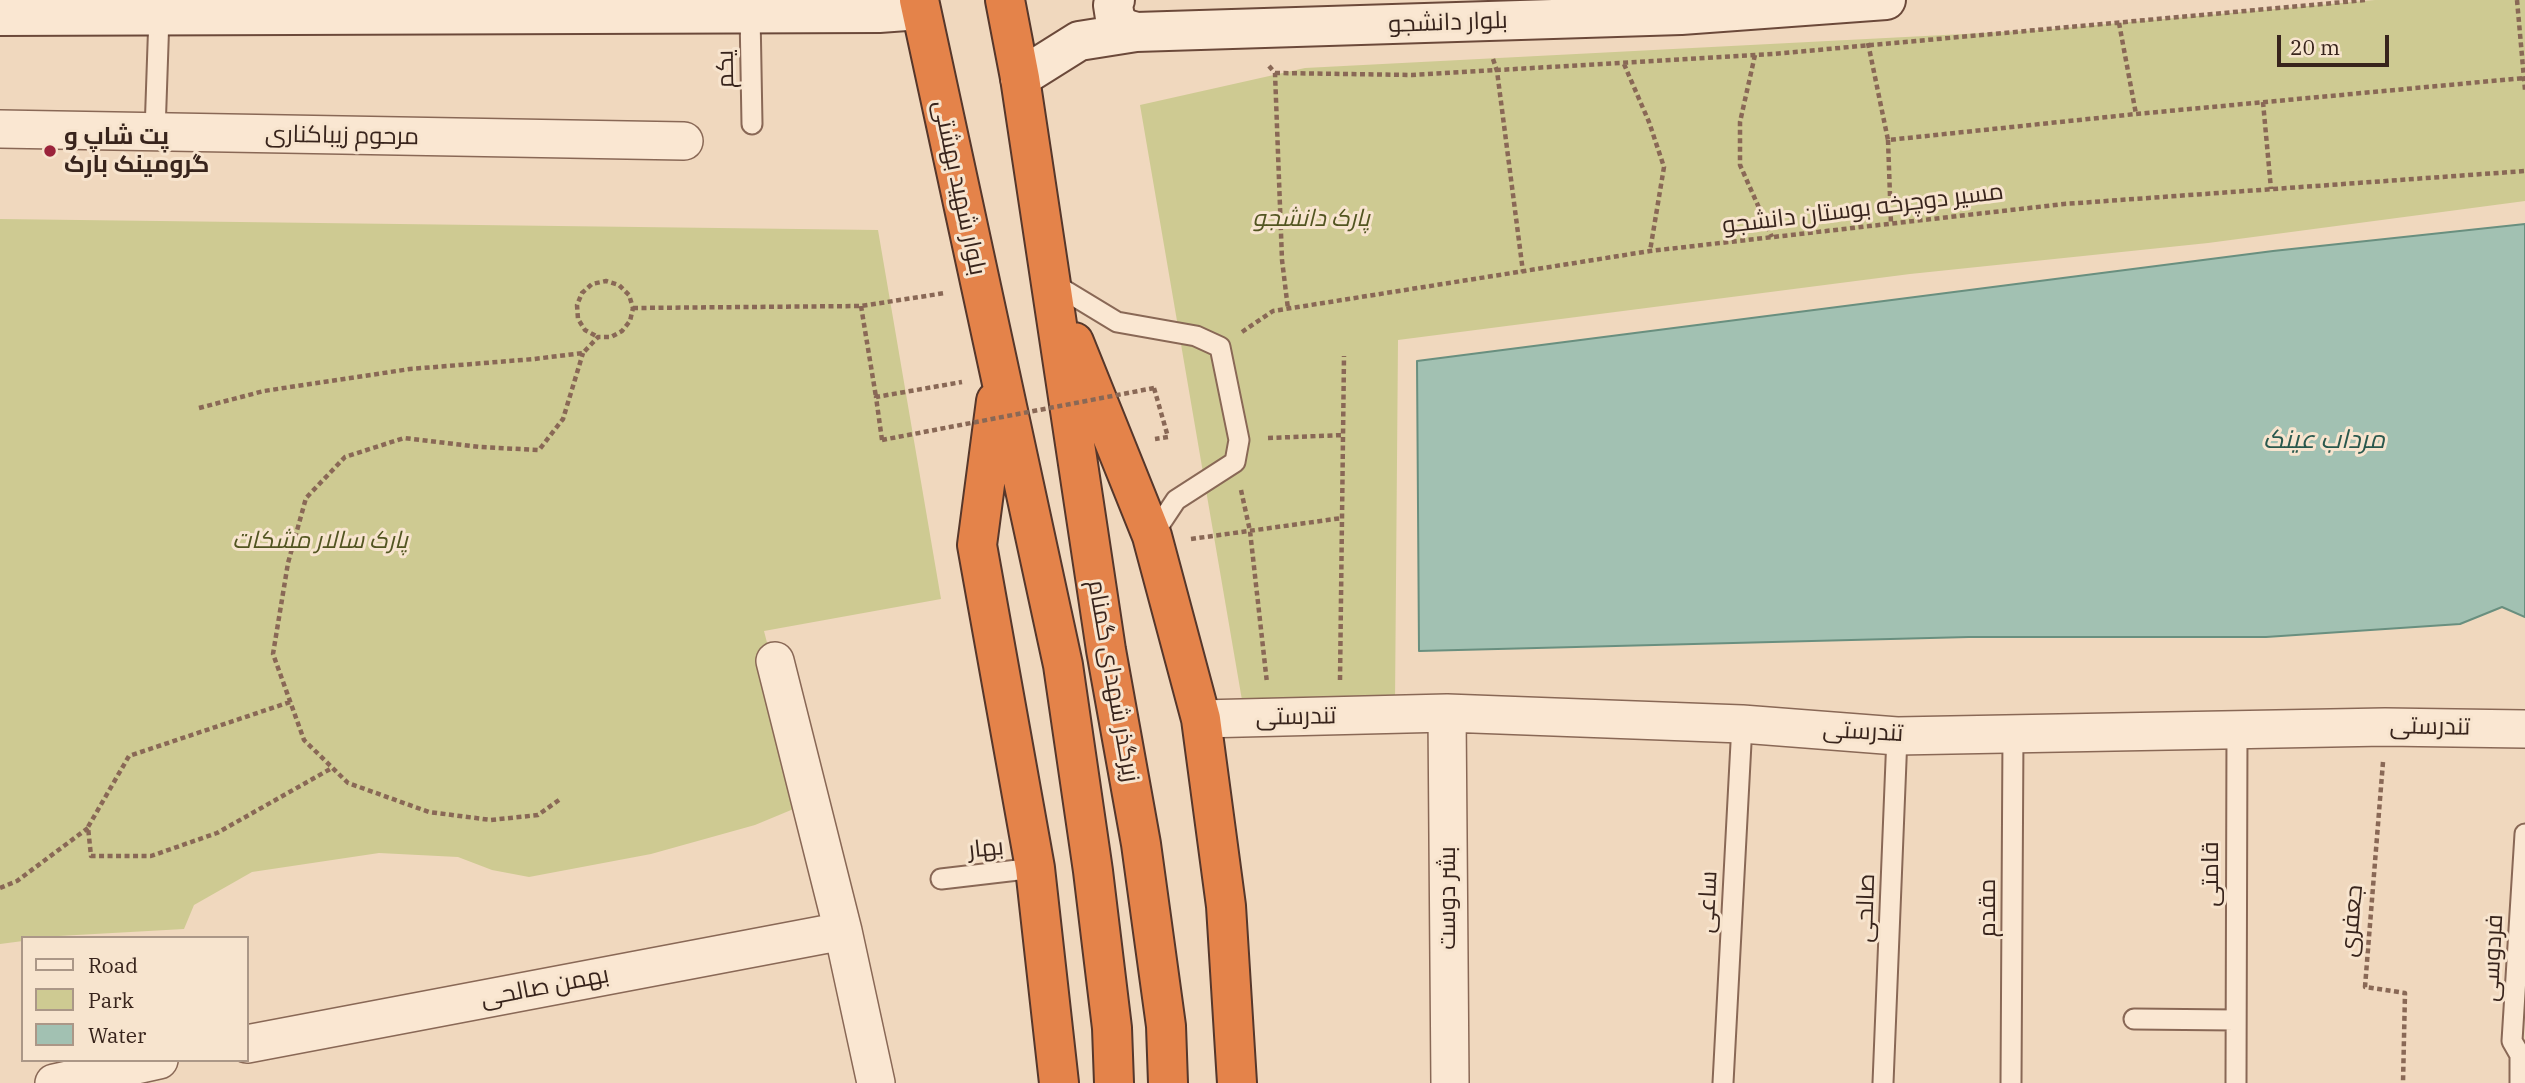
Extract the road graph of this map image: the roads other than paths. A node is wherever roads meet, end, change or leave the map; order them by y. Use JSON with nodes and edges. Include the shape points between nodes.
{"nodes":[{"id":1,"x":1005,"y":0,"type":"edge"},
{"id":2,"x":1115,"y":0,"type":"edge"},
{"id":3,"x":1869,"y":1,"type":"edge"},
{"id":4,"x":919,"y":5,"type":"edge"},
{"id":5,"x":878,"y":6,"type":"edge"},
{"id":6,"x":319,"y":7,"type":"edge"},
{"id":7,"x":1681,"y":7,"type":"edge"},
{"id":8,"x":750,"y":13,"type":"junction"},
{"id":9,"x":0,"y":16,"type":"edge"},
{"id":10,"x":159,"y":16,"type":"junction"},
{"id":11,"x":1136,"y":32,"type":"junction"},
{"id":12,"x":1020,"y":78,"type":"junction"},
{"id":13,"x":752,"y":124,"type":"dead end"},
{"id":14,"x":0,"y":130,"type":"edge"},
{"id":15,"x":155,"y":132,"type":"junction"},
{"id":16,"x":684,"y":141,"type":"dead end"},
{"id":17,"x":1050,"y":281,"type":"junction"},
{"id":18,"x":1000,"y":375,"type":"junction"},
{"id":19,"x":1153,"y":540,"type":"junction"},
{"id":20,"x":775,"y":661,"type":"dead end"},
{"id":21,"x":1447,"y":713,"type":"junction"},
{"id":22,"x":1201,"y":719,"type":"junction"},
{"id":23,"x":1742,"y":724,"type":"junction"},
{"id":24,"x":2237,"y":729,"type":"junction"},
{"id":25,"x":2525,"y":729,"type":"edge"},
{"id":26,"x":2013,"y":733,"type":"junction"},
{"id":27,"x":1897,"y":736,"type":"junction"},
{"id":28,"x":2525,"y":834,"type":"edge"},
{"id":29,"x":1035,"y":868,"type":"junction"},
{"id":30,"x":941,"y":879,"type":"dead end"},
{"id":31,"x":843,"y":931,"type":"junction"},
{"id":32,"x":2134,"y":1018,"type":"dead end"},
{"id":33,"x":2235,"y":1020,"type":"junction"},
{"id":34,"x":248,"y":1044,"type":"edge"},
{"id":35,"x":150,"y":1062,"type":"edge"},
{"id":36,"x":54,"y":1083,"type":"edge"},
{"id":37,"x":876,"y":1083,"type":"edge"},
{"id":38,"x":1059,"y":1083,"type":"edge"},
{"id":39,"x":1114,"y":1083,"type":"edge"},
{"id":40,"x":1168,"y":1083,"type":"edge"},
{"id":41,"x":1237,"y":1083,"type":"edge"},
{"id":42,"x":1450,"y":1083,"type":"edge"},
{"id":43,"x":1723,"y":1083,"type":"edge"},
{"id":44,"x":1883,"y":1083,"type":"edge"},
{"id":45,"x":2011,"y":1083,"type":"edge"},
{"id":46,"x":2236,"y":1083,"type":"edge"},
{"id":47,"x":2520,"y":1083,"type":"edge"}],
"edges":[{"from":1,"to":12,"type":"highway"},
{"from":2,"to":11,"type":"street","via":[[1115,18],[1123,28]]},
{"from":3,"to":7,"type":"street","name":"بلوار دانشجو"},
{"from":4,"to":5,"type":"street"},
{"from":4,"to":18,"type":"highway","name":"بلوار شهید بهشتی"},
{"from":5,"to":8,"type":"street"},
{"from":6,"to":8,"type":"street"},
{"from":6,"to":10,"type":"street"},
{"from":7,"to":11,"type":"street","name":"بلوار دانشجو","via":[[1480,22]]},
{"from":8,"to":13,"type":"lane","name":"یکم"},
{"from":9,"to":10,"type":"street"},
{"from":10,"to":15,"type":"lane"},
{"from":11,"to":12,"type":"street","name":"بلوار دانشجو","via":[[1079,41]]},
{"from":12,"to":17,"type":"highway"},
{"from":14,"to":15,"type":"street","name":"مرحوم زیباکناری"},
{"from":15,"to":16,"type":"street","name":"مرحوم زیباکناری"},
{"from":17,"to":19,"type":"highway"},
{"from":17,"to":19,"type":"lane","via":[[1116,322],[1196,336],[1220,347],[1240,440],[1235,462],[1176,499]]},
{"from":17,"to":40,"type":"highway","name":"زیرگذر شهدای گمنام","via":[[1106,650],[1141,844],[1166,1026]]},
{"from":18,"to":29,"type":"highway","via":[[977,545]]},
{"from":18,"to":39,"type":"highway","name":"زیرگذر شهدای گمنام","via":[[1063,665],[1093,871]]},
{"from":19,"to":22,"type":"highway"},
{"from":20,"to":31,"type":"street"},
{"from":21,"to":22,"type":"street","name":"تندرستی"},
{"from":21,"to":23,"type":"street","name":"تندرستی"},
{"from":21,"to":42,"type":"street","name":"بشر دوست"},
{"from":22,"to":41,"type":"highway","via":[[1226,906]]},
{"from":23,"to":27,"type":"street","name":"تندرستی"},
{"from":23,"to":43,"type":"lane","name":"ساعی"},
{"from":24,"to":25,"type":"street","name":"تندرستی"},
{"from":24,"to":26,"type":"street","name":"تندرستی"},
{"from":24,"to":33,"type":"lane","name":"قامتی"},
{"from":26,"to":27,"type":"street","name":"تندرستی"},
{"from":26,"to":45,"type":"lane","name":"مقدم"},
{"from":27,"to":44,"type":"lane","name":"صالحی"},
{"from":28,"to":47,"type":"lane","name":"فردوسی","via":[[2512,1041],[2520,1055]]},
{"from":29,"to":30,"type":"lane","name":"بهار"},
{"from":29,"to":38,"type":"highway"},
{"from":31,"to":34,"type":"street","name":"بهمن صالحی"},
{"from":31,"to":37,"type":"street"},
{"from":32,"to":33,"type":"lane"},
{"from":33,"to":46,"type":"lane","name":"قامتی"},
{"from":35,"to":36,"type":"street"}]}
